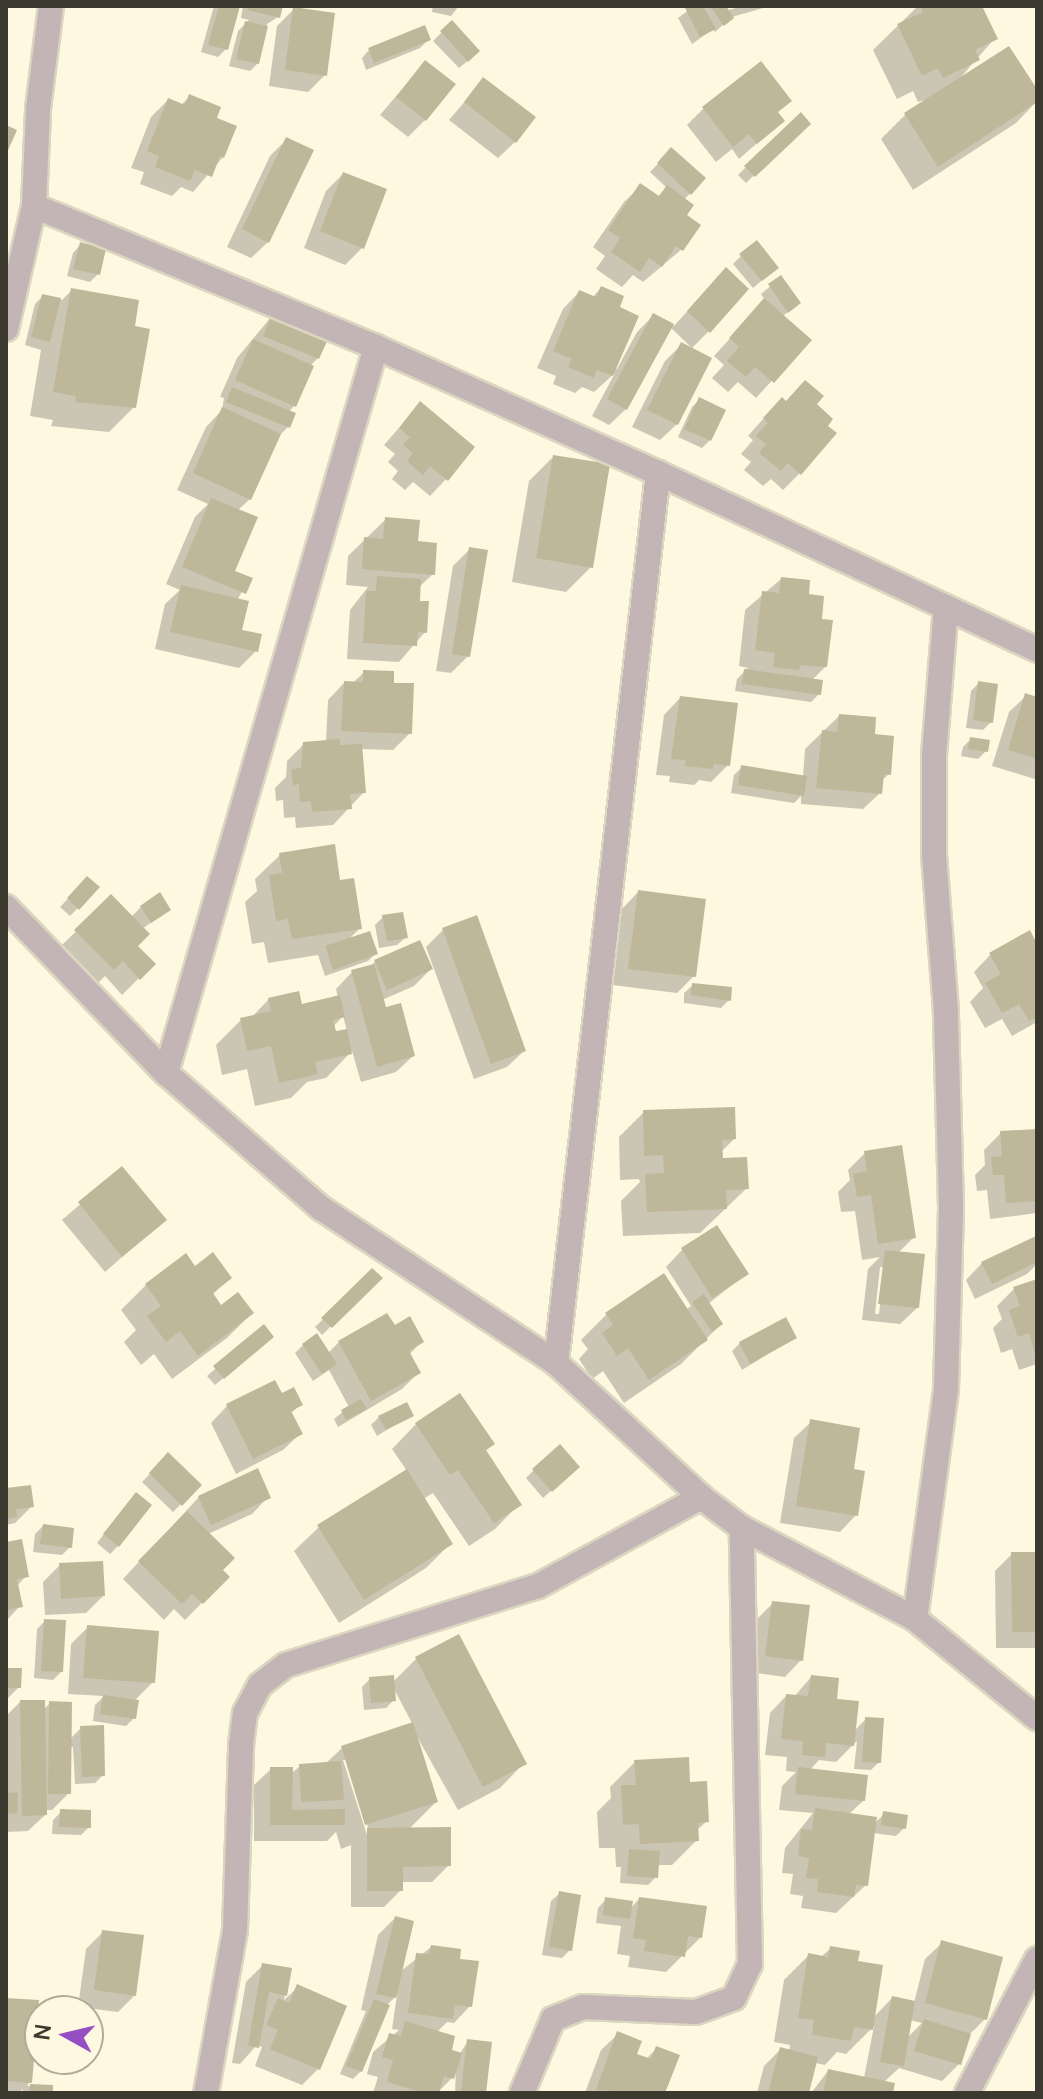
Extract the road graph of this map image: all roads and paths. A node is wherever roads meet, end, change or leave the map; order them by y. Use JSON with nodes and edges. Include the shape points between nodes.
{"nodes":[{"id":1,"x":51,"y":6,"type":"edge"},
{"id":2,"x":34,"y":206,"type":"junction"},
{"id":3,"x":6,"y":329,"type":"edge"},
{"id":4,"x":376,"y":347,"type":"junction"},
{"id":5,"x":658,"y":473,"type":"junction"},
{"id":6,"x":946,"y":607,"type":"junction"},
{"id":7,"x":1037,"y":650,"type":"edge"},
{"id":8,"x":6,"y":907,"type":"edge"},
{"id":9,"x":166,"y":1073,"type":"junction"},
{"id":10,"x":556,"y":1363,"type":"junction"},
{"id":11,"x":701,"y":1497,"type":"junction"},
{"id":12,"x":742,"y":1528,"type":"junction"},
{"id":13,"x":915,"y":1619,"type":"junction"},
{"id":14,"x":1037,"y":1718,"type":"edge"},
{"id":15,"x":1037,"y":1959,"type":"edge"},
{"id":16,"x":206,"y":2093,"type":"edge"},
{"id":17,"x":522,"y":2093,"type":"edge"},
{"id":18,"x":967,"y":2093,"type":"edge"}],
"edges":[{"from":1,"to":2,"type":"street","via":[[38,109]]},
{"from":2,"to":3,"type":"street"},
{"from":2,"to":4,"type":"street"},
{"from":4,"to":5,"type":"street"},
{"from":4,"to":9,"type":"street"},
{"from":5,"to":6,"type":"street"},
{"from":5,"to":10,"type":"street"},
{"from":6,"to":7,"type":"street"},
{"from":6,"to":13,"type":"street","via":[[934,825],[951,1207],[946,1389]]},
{"from":8,"to":9,"type":"street"},
{"from":9,"to":10,"type":"street","via":[[321,1208]]},
{"from":10,"to":11,"type":"street"},
{"from":11,"to":12,"type":"street"},
{"from":11,"to":16,"type":"street","via":[[538,1586],[286,1665],[260,1685],[245,1713],[235,1930]]},
{"from":12,"to":13,"type":"street"},
{"from":12,"to":17,"type":"street","via":[[750,1964],[734,1998],[696,2012],[583,2007],[553,2019]]},
{"from":13,"to":14,"type":"street"},
{"from":15,"to":18,"type":"street"}]}
